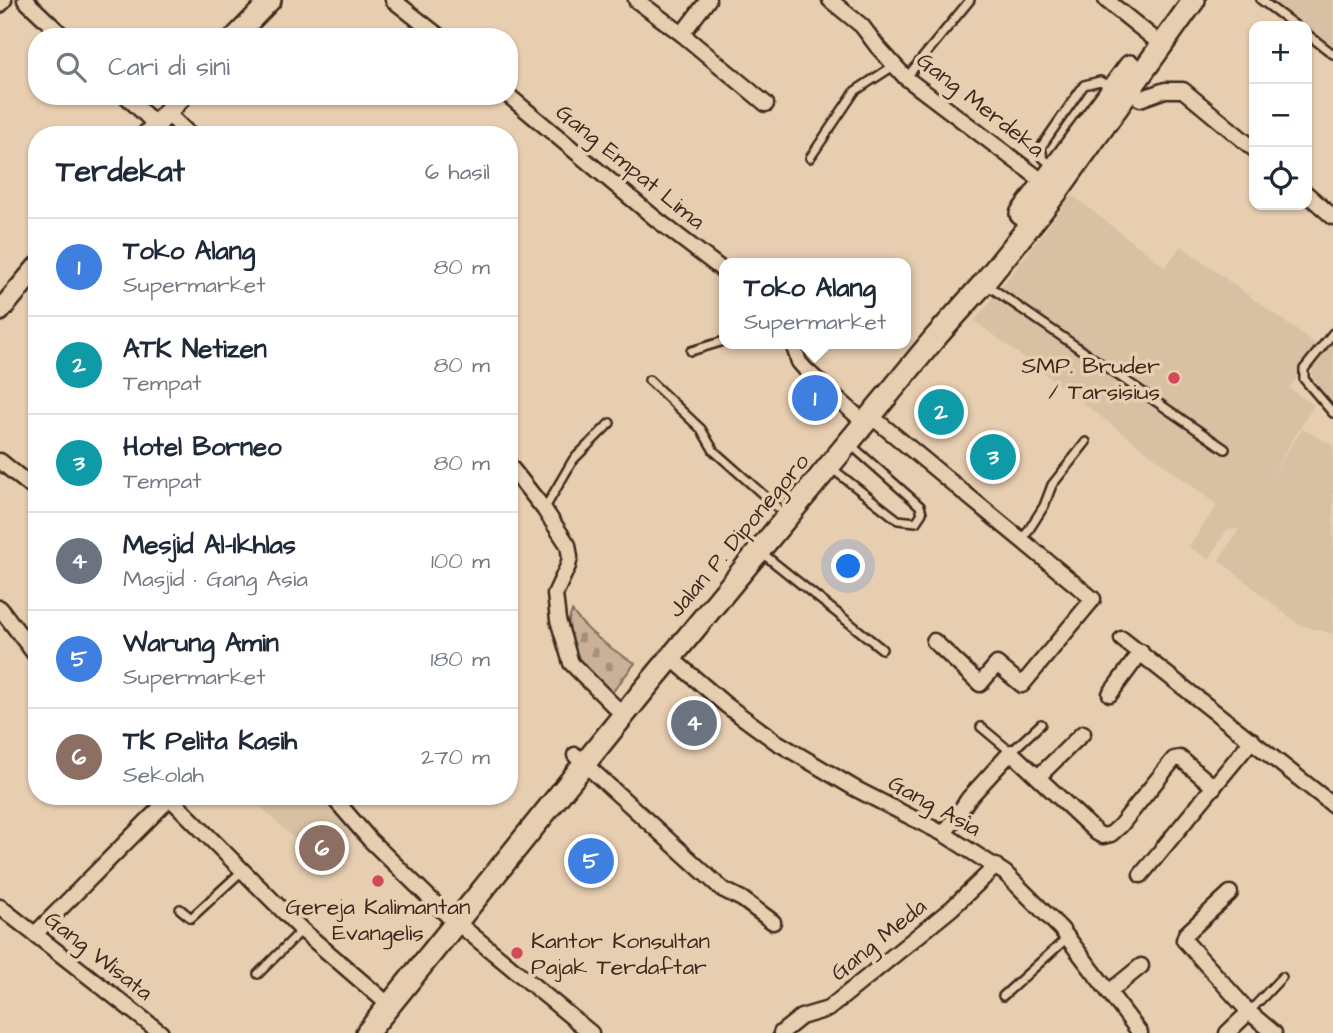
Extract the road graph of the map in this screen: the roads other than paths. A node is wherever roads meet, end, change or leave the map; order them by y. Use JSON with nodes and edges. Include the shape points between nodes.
{"nodes":[{"id":1,"x":4,"y":0,"type":"edge"},
{"id":2,"x":25,"y":0,"type":"edge"},
{"id":3,"x":271,"y":0,"type":"edge"},
{"id":4,"x":393,"y":0,"type":"edge"},
{"id":5,"x":636,"y":0,"type":"edge"},
{"id":6,"x":708,"y":0,"type":"edge"},
{"id":7,"x":830,"y":0,"type":"edge"},
{"id":8,"x":970,"y":0,"type":"edge"},
{"id":9,"x":1106,"y":0,"type":"edge"},
{"id":10,"x":1178,"y":0,"type":"edge"},
{"id":11,"x":1194,"y":0,"type":"edge"},
{"id":12,"x":1261,"y":0,"type":"edge"},
{"id":13,"x":0,"y":5,"type":"edge"},
{"id":14,"x":1289,"y":21,"type":"edge"},
{"id":15,"x":55,"y":28,"type":"edge"},
{"id":16,"x":244,"y":28,"type":"edge"},
{"id":17,"x":429,"y":28,"type":"edge"},
{"id":18,"x":682,"y":34,"type":"junction"},
{"id":19,"x":1152,"y":37,"type":"junction"},
{"id":20,"x":1312,"y":38,"type":"edge"},
{"id":21,"x":1333,"y":54,"type":"edge"},
{"id":22,"x":896,"y":65,"type":"junction"},
{"id":23,"x":906,"y":78,"type":"junction"},
{"id":24,"x":1113,"y":88,"type":"junction"},
{"id":25,"x":1140,"y":99,"type":"dead end"},
{"id":26,"x":518,"y":104,"type":"edge"},
{"id":27,"x":766,"y":104,"type":"dead end"},
{"id":28,"x":136,"y":105,"type":"edge"},
{"id":29,"x":174,"y":105,"type":"edge"},
{"id":30,"x":156,"y":124,"type":"edge"},
{"id":31,"x":1252,"y":147,"type":"edge"},
{"id":32,"x":1075,"y":154,"type":"junction"},
{"id":33,"x":810,"y":158,"type":"dead end"},
{"id":34,"x":1050,"y":176,"type":"junction"},
{"id":35,"x":1312,"y":198,"type":"edge"},
{"id":36,"x":1333,"y":217,"type":"edge"},
{"id":37,"x":719,"y":267,"type":"edge"},
{"id":38,"x":28,"y":278,"type":"edge"},
{"id":39,"x":984,"y":283,"type":"junction"},
{"id":40,"x":0,"y":311,"type":"edge"},
{"id":41,"x":1333,"y":333,"type":"edge"},
{"id":42,"x":719,"y":343,"type":"edge"},
{"id":43,"x":795,"y":349,"type":"edge"},
{"id":44,"x":691,"y":351,"type":"dead end"},
{"id":45,"x":649,"y":380,"type":"dead end"},
{"id":46,"x":1333,"y":413,"type":"edge"},
{"id":47,"x":863,"y":416,"type":"junction"},
{"id":48,"x":610,"y":423,"type":"dead end"},
{"id":49,"x":848,"y":443,"type":"junction"},
{"id":50,"x":1086,"y":443,"type":"dead end"},
{"id":51,"x":1226,"y":449,"type":"dead end"},
{"id":52,"x":0,"y":461,"type":"edge"},
{"id":53,"x":830,"y":466,"type":"junction"},
{"id":54,"x":518,"y":476,"type":"edge"},
{"id":55,"x":28,"y":484,"type":"edge"},
{"id":56,"x":777,"y":507,"type":"junction"},
{"id":57,"x":544,"y":509,"type":"junction"},
{"id":58,"x":1023,"y":539,"type":"junction"},
{"id":59,"x":759,"y":550,"type":"junction"},
{"id":60,"x":0,"y":608,"type":"edge"},
{"id":61,"x":1122,"y":639,"type":"dead end"},
{"id":62,"x":934,"y":641,"type":"dead end"},
{"id":63,"x":28,"y":645,"type":"edge"},
{"id":64,"x":882,"y":649,"type":"dead end"},
{"id":65,"x":1141,"y":652,"type":"junction"},
{"id":66,"x":671,"y":658,"type":"junction"},
{"id":67,"x":1110,"y":694,"type":"dead end"},
{"id":68,"x":615,"y":707,"type":"junction"},
{"id":69,"x":1041,"y":724,"type":"dead end"},
{"id":70,"x":981,"y":727,"type":"dead end"},
{"id":71,"x":1083,"y":733,"type":"dead end"},
{"id":72,"x":1252,"y":740,"type":"junction"},
{"id":73,"x":1011,"y":752,"type":"junction"},
{"id":74,"x":580,"y":759,"type":"junction"},
{"id":75,"x":1038,"y":777,"type":"junction"},
{"id":76,"x":1214,"y":787,"type":"junction"},
{"id":77,"x":161,"y":805,"type":"edge"},
{"id":78,"x":176,"y":805,"type":"edge"},
{"id":79,"x":340,"y":805,"type":"edge"},
{"id":80,"x":1333,"y":805,"type":"edge"},
{"id":81,"x":944,"y":834,"type":"junction"},
{"id":82,"x":996,"y":866,"type":"junction"},
{"id":83,"x":243,"y":870,"type":"junction"},
{"id":84,"x":1141,"y":875,"type":"dead end"},
{"id":85,"x":1230,"y":893,"type":"dead end"},
{"id":86,"x":180,"y":909,"type":"dead end"},
{"id":87,"x":4,"y":911,"type":"edge"},
{"id":88,"x":451,"y":919,"type":"junction"},
{"id":89,"x":773,"y":922,"type":"dead end"},
{"id":90,"x":302,"y":930,"type":"junction"},
{"id":91,"x":36,"y":934,"type":"junction"},
{"id":92,"x":1068,"y":937,"type":"junction"},
{"id":93,"x":1141,"y":966,"type":"dead end"},
{"id":94,"x":258,"y":974,"type":"dead end"},
{"id":95,"x":1282,"y":977,"type":"dead end"},
{"id":96,"x":1109,"y":992,"type":"junction"},
{"id":97,"x":1003,"y":996,"type":"dead end"},
{"id":98,"x":382,"y":999,"type":"junction"},
{"id":99,"x":1249,"y":1012,"type":"junction"},
{"id":100,"x":161,"y":1033,"type":"edge"},
{"id":101,"x":355,"y":1033,"type":"edge"},
{"id":102,"x":367,"y":1033,"type":"edge"},
{"id":103,"x":591,"y":1033,"type":"edge"},
{"id":104,"x":780,"y":1033,"type":"edge"},
{"id":105,"x":1140,"y":1033,"type":"edge"},
{"id":106,"x":1227,"y":1033,"type":"edge"},
{"id":107,"x":1274,"y":1033,"type":"edge"}],
"edges":[{"from":1,"to":13,"type":"street"},
{"from":2,"to":15,"type":"street"},
{"from":3,"to":16,"type":"street"},
{"from":4,"to":17,"type":"street"},
{"from":5,"to":18,"type":"street"},
{"from":6,"to":18,"type":"street"},
{"from":7,"to":22,"type":"street","name":"Gang Merdeka","via":[[862,26]]},
{"from":8,"to":23,"type":"lane"},
{"from":9,"to":19,"type":"street"},
{"from":10,"to":19,"type":"main road","name":"Jalan P. Diponegoro"},
{"from":11,"to":32,"type":"main road","name":"Jalan P. Diponegoro"},
{"from":12,"to":14,"type":"lane"},
{"from":18,"to":27,"type":"street"},
{"from":19,"to":24,"type":"main road","name":"Jalan P. Diponegoro"},
{"from":20,"to":21,"type":"lane"},
{"from":22,"to":23,"type":"street","name":"Gang Merdeka"},
{"from":22,"to":33,"type":"lane","via":[[855,91]]},
{"from":23,"to":34,"type":"street","name":"Gang Merdeka"},
{"from":24,"to":32,"type":"main road","name":"Jalan P. Diponegoro"},
{"from":24,"to":34,"type":"lane","via":[[1100,81],[1084,85],[1041,147]]},
{"from":25,"to":31,"type":"street","via":[[1183,90]]},
{"from":26,"to":37,"type":"street","name":"Gang Empat Lima"},
{"from":28,"to":30,"type":"street"},
{"from":29,"to":30,"type":"street"},
{"from":32,"to":34,"type":"main road","name":"Jalan P. Diponegoro"},
{"from":32,"to":39,"type":"main road","name":"Jalan P. Diponegoro"},
{"from":34,"to":47,"type":"main road","name":"Jalan P. Diponegoro"},
{"from":35,"to":36,"type":"street"},
{"from":38,"to":40,"type":"street"},
{"from":39,"to":47,"type":"main road","name":"Jalan P. Diponegoro"},
{"from":39,"to":51,"type":"lane"},
{"from":41,"to":46,"type":"lane","via":[[1304,369],[1304,379]]},
{"from":42,"to":44,"type":"lane"},
{"from":43,"to":47,"type":"street","via":[[806,370]]},
{"from":45,"to":56,"type":"lane","via":[[701,429],[714,451]]},
{"from":47,"to":49,"type":"main road","name":"Jalan P. Diponegoro"},
{"from":47,"to":56,"type":"main road","name":"Jalan P. Diponegoro"},
{"from":47,"to":58,"type":"street"},
{"from":48,"to":57,"type":"lane","via":[[573,460]]},
{"from":49,"to":53,"type":"main road","name":"Jalan P. Diponegoro"},
{"from":49,"to":53,"type":"lane","via":[[920,506],[920,517],[916,522],[898,520]]},
{"from":50,"to":58,"type":"lane","via":[[1052,485]]},
{"from":52,"to":55,"type":"street"},
{"from":53,"to":59,"type":"main road","name":"Jalan P. Diponegoro"},
{"from":54,"to":57,"type":"street"},
{"from":56,"to":68,"type":"main road","name":"Jalan P. Diponegoro"},
{"from":57,"to":68,"type":"street","via":[[564,537],[570,557],[555,594],[562,641],[570,663]]},
{"from":58,"to":62,"type":"street","via":[[1093,599],[1023,685],[998,664],[980,684]]},
{"from":59,"to":64,"type":"lane"},
{"from":59,"to":66,"type":"main road","name":"Jalan P. Diponegoro"},
{"from":60,"to":63,"type":"street"},
{"from":61,"to":65,"type":"street"},
{"from":65,"to":67,"type":"street"},
{"from":65,"to":72,"type":"street"},
{"from":66,"to":74,"type":"main road","name":"Jalan P. Diponegoro"},
{"from":66,"to":81,"type":"street","name":"Gang Asia","via":[[775,740]]},
{"from":68,"to":74,"type":"main road","name":"Jalan P. Diponegoro"},
{"from":69,"to":73,"type":"lane"},
{"from":70,"to":73,"type":"lane"},
{"from":71,"to":75,"type":"street"},
{"from":72,"to":76,"type":"street"},
{"from":72,"to":80,"type":"street"},
{"from":73,"to":75,"type":"street"},
{"from":73,"to":81,"type":"street"},
{"from":74,"to":88,"type":"main road","name":"Jalan P. Diponegoro"},
{"from":74,"to":89,"type":"street","via":[[722,889]]},
{"from":75,"to":76,"type":"street","via":[[1103,836],[1120,825],[1174,759],[1180,758]]},
{"from":76,"to":84,"type":"street"},
{"from":77,"to":91,"type":"street"},
{"from":78,"to":83,"type":"street"},
{"from":79,"to":88,"type":"street"},
{"from":81,"to":82,"type":"street","name":"Gang Asia"},
{"from":82,"to":92,"type":"street","name":"Gang Asia"},
{"from":82,"to":104,"type":"street","name":"Gang Meda","via":[[953,908],[828,1009],[800,1017]]},
{"from":83,"to":86,"type":"lane","via":[[191,918]]},
{"from":83,"to":90,"type":"street"},
{"from":85,"to":99,"type":"street","via":[[1184,940]]},
{"from":87,"to":91,"type":"street","name":"Gang Wisata"},
{"from":88,"to":98,"type":"main road","name":"Jalan P. Diponegoro"},
{"from":88,"to":102,"type":"main road","name":"Jalan P. Diponegoro"},
{"from":88,"to":103,"type":"street"},
{"from":90,"to":94,"type":"lane"},
{"from":90,"to":98,"type":"street"},
{"from":91,"to":100,"type":"street","name":"Gang Wisata"},
{"from":92,"to":96,"type":"street","name":"Gang Asia"},
{"from":92,"to":97,"type":"lane"},
{"from":93,"to":96,"type":"street"},
{"from":95,"to":99,"type":"lane"},
{"from":96,"to":105,"type":"street","name":"Gang Asia"},
{"from":98,"to":101,"type":"main road","name":"Jalan P. Diponegoro"},
{"from":99,"to":106,"type":"street"},
{"from":99,"to":107,"type":"street"}]}
